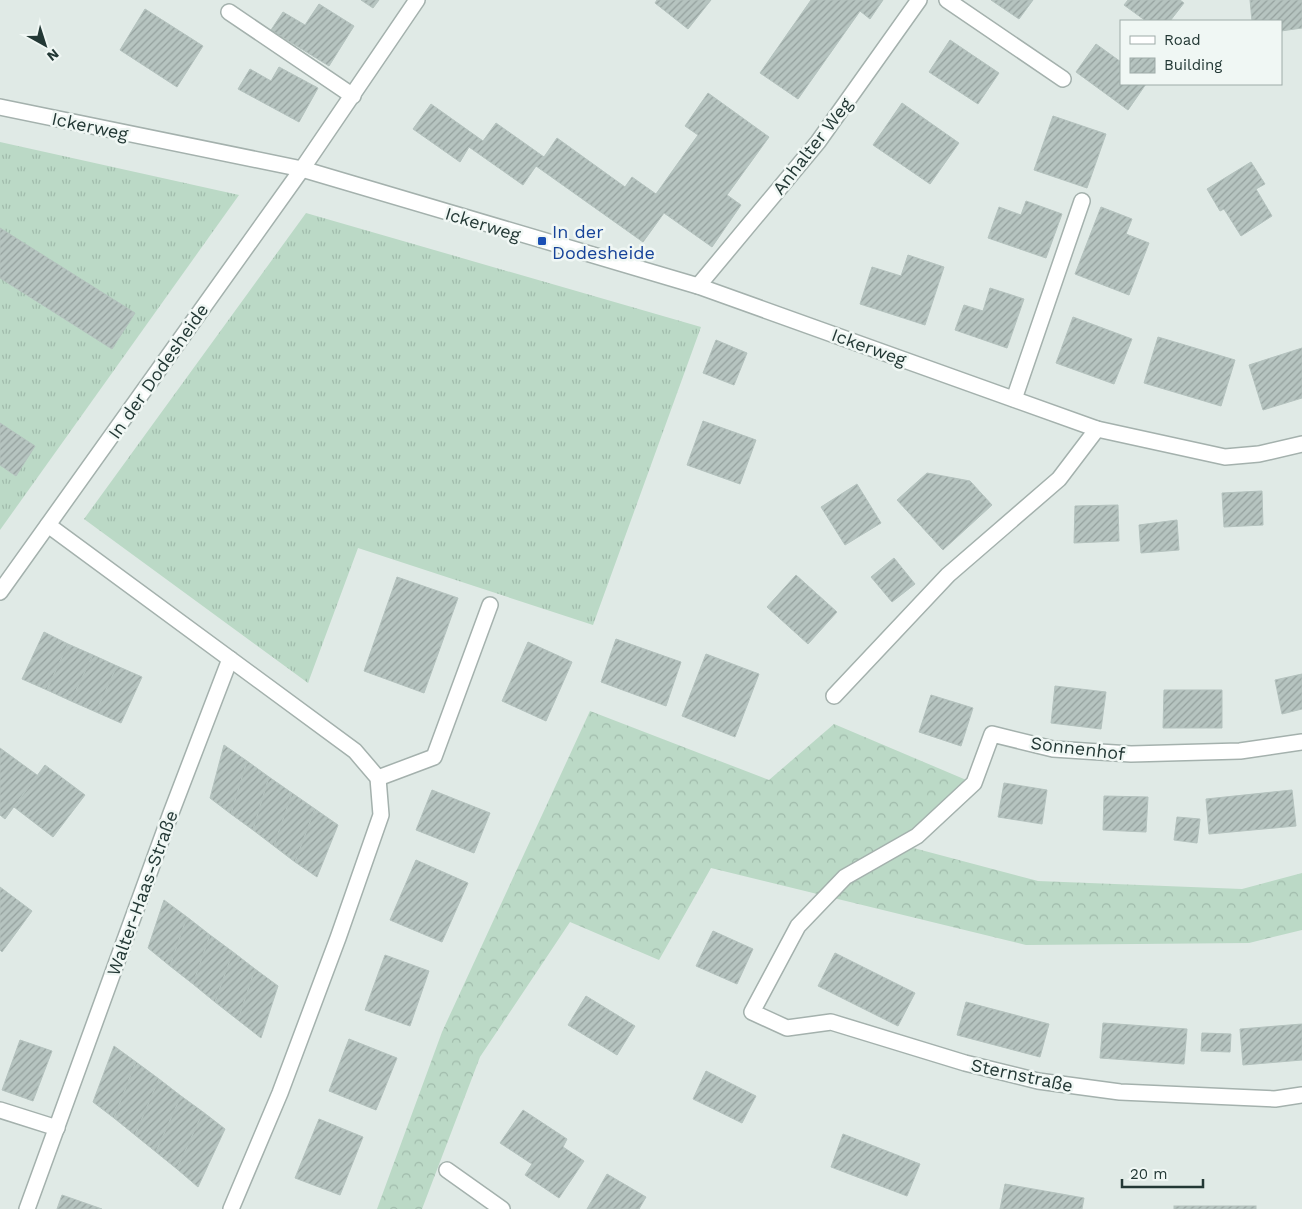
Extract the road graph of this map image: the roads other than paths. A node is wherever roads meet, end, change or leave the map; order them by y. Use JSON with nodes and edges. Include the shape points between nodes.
{"nodes":[{"id":1,"x":418,"y":0,"type":"edge"},
{"id":2,"x":919,"y":0,"type":"edge"},
{"id":3,"x":947,"y":0,"type":"edge"},
{"id":4,"x":229,"y":12,"type":"dead end"},
{"id":5,"x":1063,"y":80,"type":"dead end"},
{"id":6,"x":353,"y":96,"type":"junction"},
{"id":7,"x":0,"y":107,"type":"edge"},
{"id":8,"x":302,"y":170,"type":"junction"},
{"id":9,"x":1082,"y":202,"type":"dead end"},
{"id":10,"x":698,"y":286,"type":"junction"},
{"id":11,"x":1014,"y":399,"type":"junction"},
{"id":12,"x":1097,"y":429,"type":"junction"},
{"id":13,"x":1302,"y":444,"type":"edge"},
{"id":14,"x":48,"y":525,"type":"junction"},
{"id":15,"x":0,"y":592,"type":"edge"},
{"id":16,"x":490,"y":605,"type":"dead end"},
{"id":17,"x":230,"y":659,"type":"junction"},
{"id":18,"x":834,"y":696,"type":"dead end"},
{"id":19,"x":1302,"y":742,"type":"edge"},
{"id":20,"x":378,"y":778,"type":"junction"},
{"id":21,"x":752,"y":1012,"type":"joint"},
{"id":22,"x":1302,"y":1096,"type":"edge"},
{"id":23,"x":0,"y":1110,"type":"edge"},
{"id":24,"x":57,"y":1128,"type":"junction"},
{"id":25,"x":447,"y":1170,"type":"dead end"},
{"id":26,"x":27,"y":1209,"type":"edge"},
{"id":27,"x":231,"y":1209,"type":"edge"},
{"id":28,"x":502,"y":1209,"type":"edge"}],
"edges":[{"from":1,"to":6,"type":"street","name":"In der Dodesheide"},
{"from":2,"to":10,"type":"street","name":"Anhalter Weg","via":[[818,142]]},
{"from":3,"to":5,"type":"street"},
{"from":4,"to":6,"type":"street"},
{"from":6,"to":8,"type":"street","name":"In der Dodesheide"},
{"from":7,"to":8,"type":"street","name":"Ickerweg"},
{"from":8,"to":10,"type":"street","name":"Ickerweg"},
{"from":8,"to":14,"type":"street","name":"In der Dodesheide"},
{"from":9,"to":11,"type":"street"},
{"from":10,"to":11,"type":"street","name":"Ickerweg"},
{"from":11,"to":12,"type":"street","name":"Ickerweg"},
{"from":12,"to":13,"type":"street","name":"Ickerweg","via":[[1225,457],[1259,454]]},
{"from":12,"to":18,"type":"street","via":[[1059,479],[948,575]]},
{"from":14,"to":15,"type":"street","name":"In der Dodesheide"},
{"from":14,"to":17,"type":"street"},
{"from":16,"to":20,"type":"street","via":[[434,757]]},
{"from":17,"to":20,"type":"street","via":[[354,751]]},
{"from":17,"to":24,"type":"street","name":"Walter-Haas-Straße"},
{"from":19,"to":21,"type":"street","name":"Sonnenhof","via":[[1240,750],[1131,754],[1053,749],[992,734],[974,783],[917,836],[845,877],[798,926]]},
{"from":20,"to":27,"type":"street","via":[[381,815],[283,1084]]},
{"from":21,"to":22,"type":"street","name":"Sternstraße","via":[[787,1028],[831,1022],[965,1063],[1038,1081],[1120,1092],[1275,1099]]},
{"from":23,"to":24,"type":"street"},
{"from":24,"to":26,"type":"street","name":"Walter-Haas-Straße"},
{"from":25,"to":28,"type":"street"}]}
